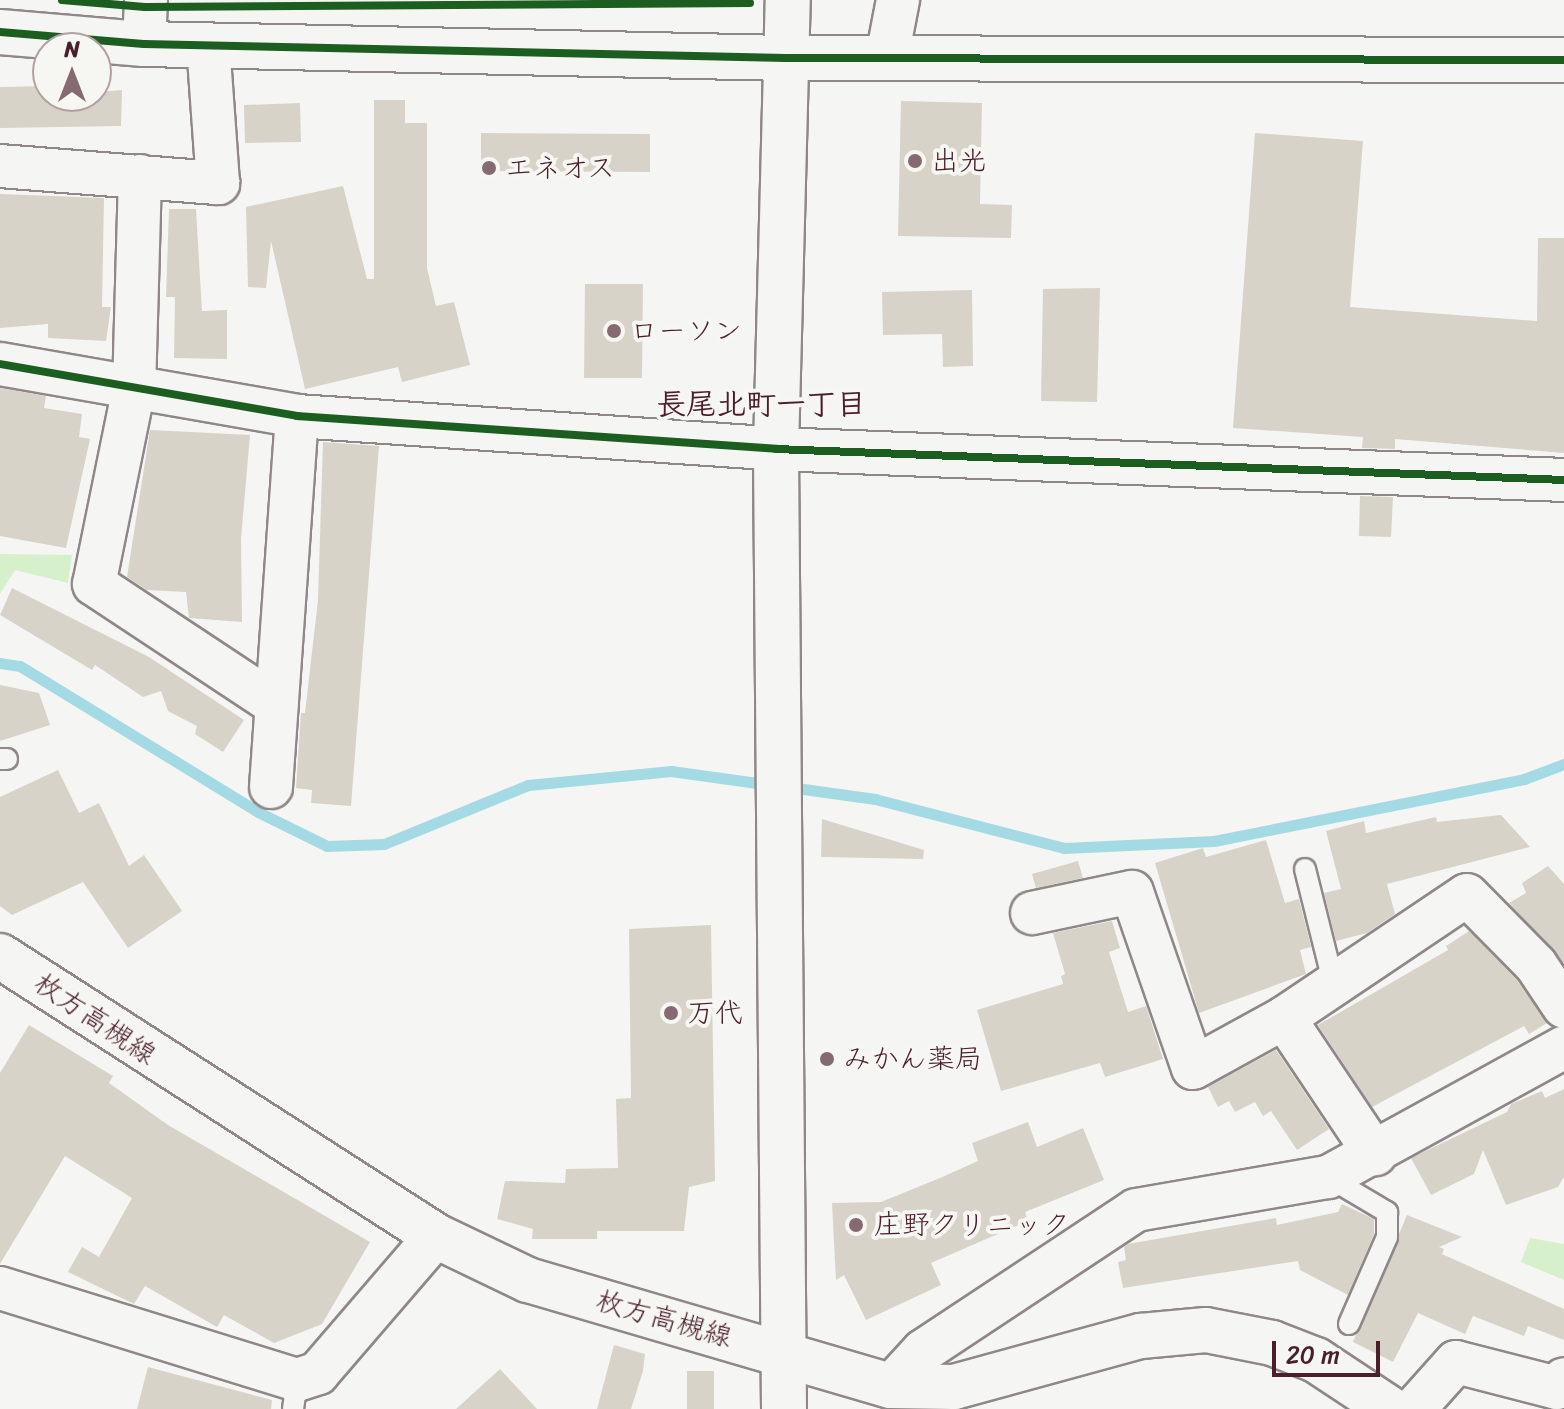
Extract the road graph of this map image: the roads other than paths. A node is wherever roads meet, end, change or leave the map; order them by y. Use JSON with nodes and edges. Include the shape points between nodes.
{"nodes":[{"id":1,"x":146,"y":0,"type":"edge"},
{"id":2,"x":788,"y":0,"type":"edge"},
{"id":3,"x":898,"y":0,"type":"edge"},
{"id":4,"x":0,"y":32,"type":"edge"},
{"id":5,"x":144,"y":44,"type":"junction"},
{"id":6,"x":208,"y":45,"type":"junction"},
{"id":7,"x":887,"y":57,"type":"junction"},
{"id":8,"x":786,"y":58,"type":"junction"},
{"id":9,"x":1564,"y":60,"type":"edge"},
{"id":10,"x":0,"y":166,"type":"edge"},
{"id":11,"x":140,"y":176,"type":"junction"},
{"id":12,"x":0,"y":364,"type":"edge"},
{"id":13,"x":134,"y":388,"type":"junction"},
{"id":14,"x":297,"y":416,"type":"junction"},
{"id":15,"x":776,"y":449,"type":"junction"},
{"id":16,"x":1564,"y":480,"type":"edge"},
{"id":17,"x":277,"y":705,"type":"junction"},
{"id":18,"x":271,"y":787,"type":"dead end"},
{"id":19,"x":1305,"y":869,"type":"dead end"},
{"id":20,"x":1032,"y":913,"type":"dead end"},
{"id":21,"x":0,"y":956,"type":"edge"},
{"id":22,"x":1334,"y":985,"type":"junction"},
{"id":23,"x":1564,"y":1007,"type":"edge"},
{"id":24,"x":1284,"y":1018,"type":"junction"},
{"id":25,"x":1564,"y":1047,"type":"edge"},
{"id":26,"x":1375,"y":1154,"type":"junction"},
{"id":27,"x":1328,"y":1177,"type":"junction"},
{"id":28,"x":436,"y":1236,"type":"junction"},
{"id":29,"x":0,"y":1288,"type":"edge"},
{"id":30,"x":1349,"y":1324,"type":"dead end"},
{"id":31,"x":784,"y":1356,"type":"junction"},
{"id":32,"x":1564,"y":1379,"type":"edge"},
{"id":33,"x":891,"y":1386,"type":"junction"},
{"id":34,"x":295,"y":1395,"type":"edge"},
{"id":35,"x":955,"y":1398,"type":"edge"},
{"id":36,"x":784,"y":1409,"type":"edge"},
{"id":37,"x":1390,"y":1409,"type":"edge"},
{"id":38,"x":1414,"y":1409,"type":"edge"}],
"edges":[{"from":1,"to":5,"type":"street"},
{"from":2,"to":8,"type":"street"},
{"from":3,"to":7,"type":"street"},
{"from":4,"to":5,"type":"street"},
{"from":5,"to":6,"type":"street"},
{"from":6,"to":8,"type":"street"},
{"from":6,"to":11,"type":"street","via":[[218,183]]},
{"from":7,"to":8,"type":"street"},
{"from":7,"to":9,"type":"street"},
{"from":8,"to":15,"type":"street"},
{"from":10,"to":11,"type":"street"},
{"from":11,"to":13,"type":"street"},
{"from":12,"to":13,"type":"street"},
{"from":13,"to":14,"type":"street"},
{"from":13,"to":17,"type":"street","via":[[94,584]]},
{"from":14,"to":15,"type":"street"},
{"from":14,"to":17,"type":"street"},
{"from":15,"to":16,"type":"street"},
{"from":15,"to":31,"type":"street"},
{"from":17,"to":18,"type":"street"},
{"from":19,"to":22,"type":"lane"},
{"from":20,"to":24,"type":"street","via":[[1132,892],[1193,1068]]},
{"from":21,"to":28,"type":"street","name":"枚方高槻線"},
{"from":22,"to":23,"type":"street","via":[[1467,895],[1536,965]]},
{"from":22,"to":24,"type":"street"},
{"from":24,"to":26,"type":"street"},
{"from":25,"to":26,"type":"street"},
{"from":26,"to":27,"type":"street"},
{"from":27,"to":30,"type":"lane","via":[[1387,1212],[1387,1237]]},
{"from":27,"to":33,"type":"street","via":[[1136,1210],[923,1351]]},
{"from":28,"to":31,"type":"street","name":"枚方高槻線","via":[[528,1280]]},
{"from":28,"to":34,"type":"street"},
{"from":29,"to":34,"type":"street"},
{"from":31,"to":33,"type":"street","name":"枚方高槻線"},
{"from":31,"to":36,"type":"street"},
{"from":32,"to":38,"type":"street","via":[[1557,1388],[1456,1362]]},
{"from":33,"to":35,"type":"street","name":"枚方高槻線"},
{"from":35,"to":37,"type":"street","name":"枚方高槻線","via":[[1141,1336],[1206,1330],[1272,1343],[1316,1360]]}]}
